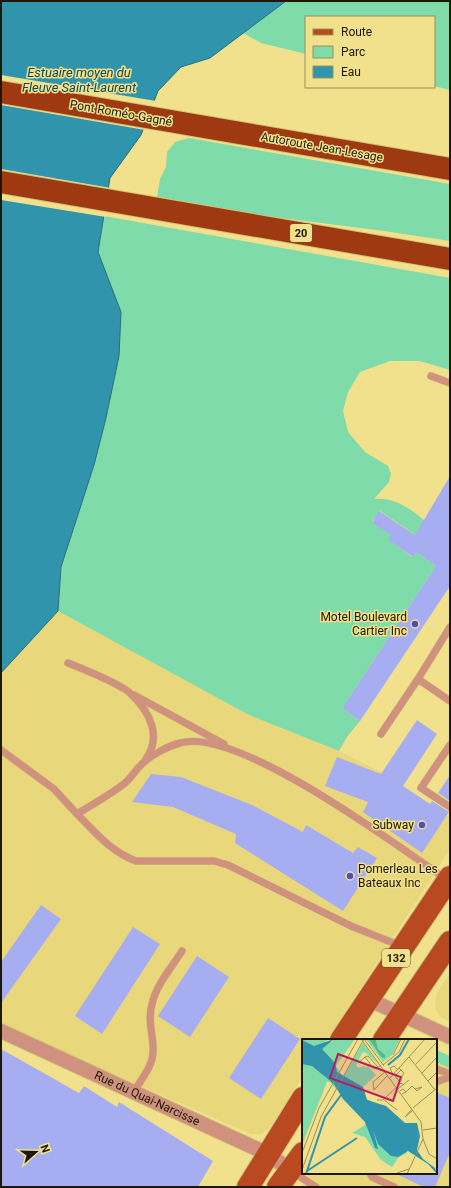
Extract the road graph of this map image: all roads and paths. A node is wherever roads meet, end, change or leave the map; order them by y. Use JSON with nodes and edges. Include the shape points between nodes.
{"nodes":[{"id":1,"x":1,"y":92,"type":"edge"},
{"id":2,"x":194,"y":125,"type":"joint"},
{"id":3,"x":450,"y":169,"type":"edge"},
{"id":4,"x":1,"y":182,"type":"edge"},
{"id":5,"x":450,"y":259,"type":"edge"},
{"id":6,"x":431,"y":376,"type":"dead end"},
{"id":7,"x":450,"y":383,"type":"edge"},
{"id":8,"x":450,"y":627,"type":"edge"},
{"id":9,"x":68,"y":662,"type":"dead end"},
{"id":10,"x":418,"y":679,"type":"junction"},
{"id":11,"x":131,"y":693,"type":"junction"},
{"id":12,"x":450,"y":701,"type":"edge"},
{"id":13,"x":381,"y":734,"type":"dead end"},
{"id":14,"x":450,"y":745,"type":"edge"},
{"id":15,"x":232,"y":748,"type":"junction"},
{"id":16,"x":1,"y":750,"type":"edge"},
{"id":17,"x":144,"y":762,"type":"junction"},
{"id":18,"x":450,"y":807,"type":"edge"},
{"id":19,"x":77,"y":814,"type":"junction"},
{"id":20,"x":449,"y":879,"type":"edge"},
{"id":21,"x":450,"y":942,"type":"edge"},
{"id":22,"x":404,"y":947,"type":"junction"},
{"id":23,"x":182,"y":951,"type":"dead end"},
{"id":24,"x":368,"y":1000,"type":"junction"},
{"id":25,"x":401,"y":1015,"type":"junction"},
{"id":26,"x":1,"y":1032,"type":"edge"},
{"id":27,"x":450,"y":1036,"type":"edge"},
{"id":28,"x":343,"y":1039,"type":"edge"},
{"id":29,"x":385,"y":1039,"type":"edge"},
{"id":30,"x":437,"y":1070,"type":"edge"},
{"id":31,"x":450,"y":1076,"type":"edge"},
{"id":32,"x":437,"y":1082,"type":"edge"},
{"id":33,"x":133,"y":1093,"type":"junction"},
{"id":34,"x":302,"y":1100,"type":"edge"},
{"id":35,"x":268,"y":1154,"type":"junction"},
{"id":36,"x":290,"y":1170,"type":"edge"},
{"id":37,"x":370,"y":1174,"type":"edge"},
{"id":38,"x":248,"y":1187,"type":"edge"},
{"id":39,"x":316,"y":1187,"type":"edge"},
{"id":40,"x":394,"y":1187,"type":"edge"}],
"edges":[{"from":1,"to":2,"type":"highway","name":"Pont Roméo-Gagné"},
{"from":2,"to":3,"type":"highway","name":"Autoroute Jean-Lesage"},
{"from":4,"to":5,"type":"highway","number":"20"},
{"from":6,"to":7,"type":"lane"},
{"from":8,"to":10,"type":"lane"},
{"from":9,"to":11,"type":"lane"},
{"from":10,"to":12,"type":"lane"},
{"from":10,"to":13,"type":"lane"},
{"from":11,"to":15,"type":"lane"},
{"from":11,"to":17,"type":"lane","via":[[146,712],[154,737],[152,750]]},
{"from":14,"to":18,"type":"lane","via":[[421,788]]},
{"from":15,"to":17,"type":"lane","via":[[200,741],[182,742]]},
{"from":15,"to":20,"type":"lane","via":[[325,798]]},
{"from":16,"to":19,"type":"lane","via":[[54,789]]},
{"from":17,"to":19,"type":"lane","via":[[127,781],[108,796]]},
{"from":19,"to":22,"type":"lane","via":[[124,857],[136,861],[214,861],[228,865],[351,926]]},
{"from":20,"to":22,"type":"main road","number":"132"},
{"from":21,"to":25,"type":"main road"},
{"from":22,"to":24,"type":"main road","number":"132"},
{"from":23,"to":33,"type":"lane","via":[[152,1002],[149,1016],[153,1052],[151,1062]]},
{"from":24,"to":25,"type":"street"},
{"from":24,"to":28,"type":"main road","number":"132"},
{"from":25,"to":27,"type":"street"},
{"from":25,"to":29,"type":"main road"},
{"from":26,"to":33,"type":"street","name":"Rue du Quai-Narcisse"},
{"from":30,"to":31,"type":"lane"},
{"from":31,"to":32,"type":"lane"},
{"from":33,"to":35,"type":"street","name":"Rue du Quai-Narcisse"},
{"from":34,"to":35,"type":"main road"},
{"from":35,"to":36,"type":"street","name":"Rue du Quai-Narcisse"},
{"from":35,"to":38,"type":"main road"},
{"from":36,"to":39,"type":"lane"},
{"from":37,"to":40,"type":"lane"}]}
